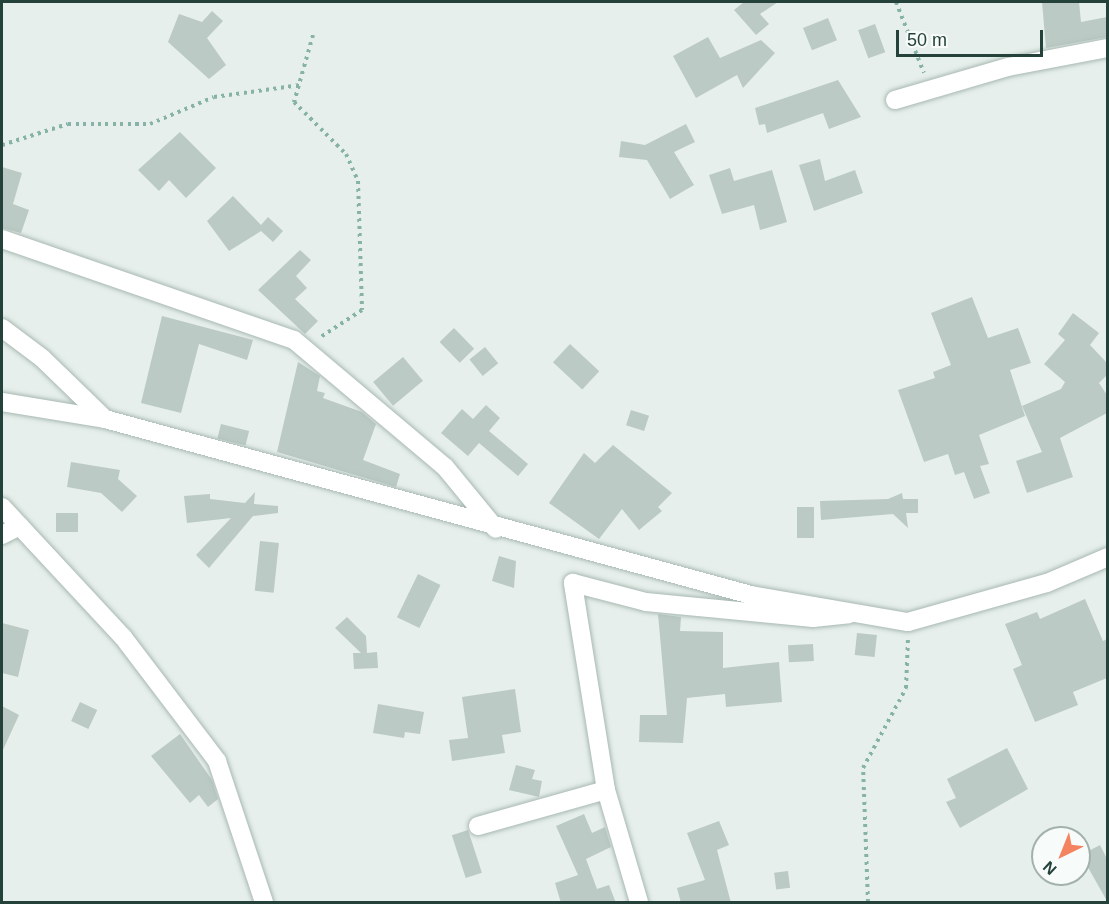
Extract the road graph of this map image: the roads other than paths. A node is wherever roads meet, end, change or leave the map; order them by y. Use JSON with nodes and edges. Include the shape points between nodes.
{"nodes":[{"id":1,"x":1107,"y":48,"type":"edge"},
{"id":2,"x":895,"y":100,"type":"dead end"},
{"id":3,"x":2,"y":239,"type":"edge"},
{"id":4,"x":2,"y":328,"type":"edge"},
{"id":5,"x":2,"y":402,"type":"edge"},
{"id":6,"x":105,"y":419,"type":"junction"},
{"id":7,"x":2,"y":507,"type":"edge"},
{"id":8,"x":20,"y":526,"type":"junction"},
{"id":9,"x":496,"y":529,"type":"junction"},
{"id":10,"x":2,"y":535,"type":"edge"},
{"id":11,"x":1107,"y":556,"type":"edge"},
{"id":12,"x":859,"y":613,"type":"junction"},
{"id":13,"x":606,"y":790,"type":"junction"},
{"id":14,"x":478,"y":826,"type":"dead end"},
{"id":15,"x":264,"y":903,"type":"edge"},
{"id":16,"x":639,"y":903,"type":"edge"}],
"edges":[{"from":1,"to":2,"type":"street","via":[[1008,67]]},
{"from":3,"to":9,"type":"street","via":[[294,340],[445,467]]},
{"from":4,"to":6,"type":"street","via":[[42,358]]},
{"from":5,"to":6,"type":"street"},
{"from":6,"to":9,"type":"street"},
{"from":7,"to":8,"type":"street"},
{"from":8,"to":10,"type":"street"},
{"from":8,"to":15,"type":"street","via":[[123,637],[217,761]]},
{"from":9,"to":12,"type":"street","via":[[751,595]]},
{"from":11,"to":12,"type":"street","via":[[1047,582],[908,622]]},
{"from":12,"to":13,"type":"street","via":[[813,618],[646,602],[573,584]]},
{"from":13,"to":14,"type":"street"},
{"from":13,"to":16,"type":"street"}]}
